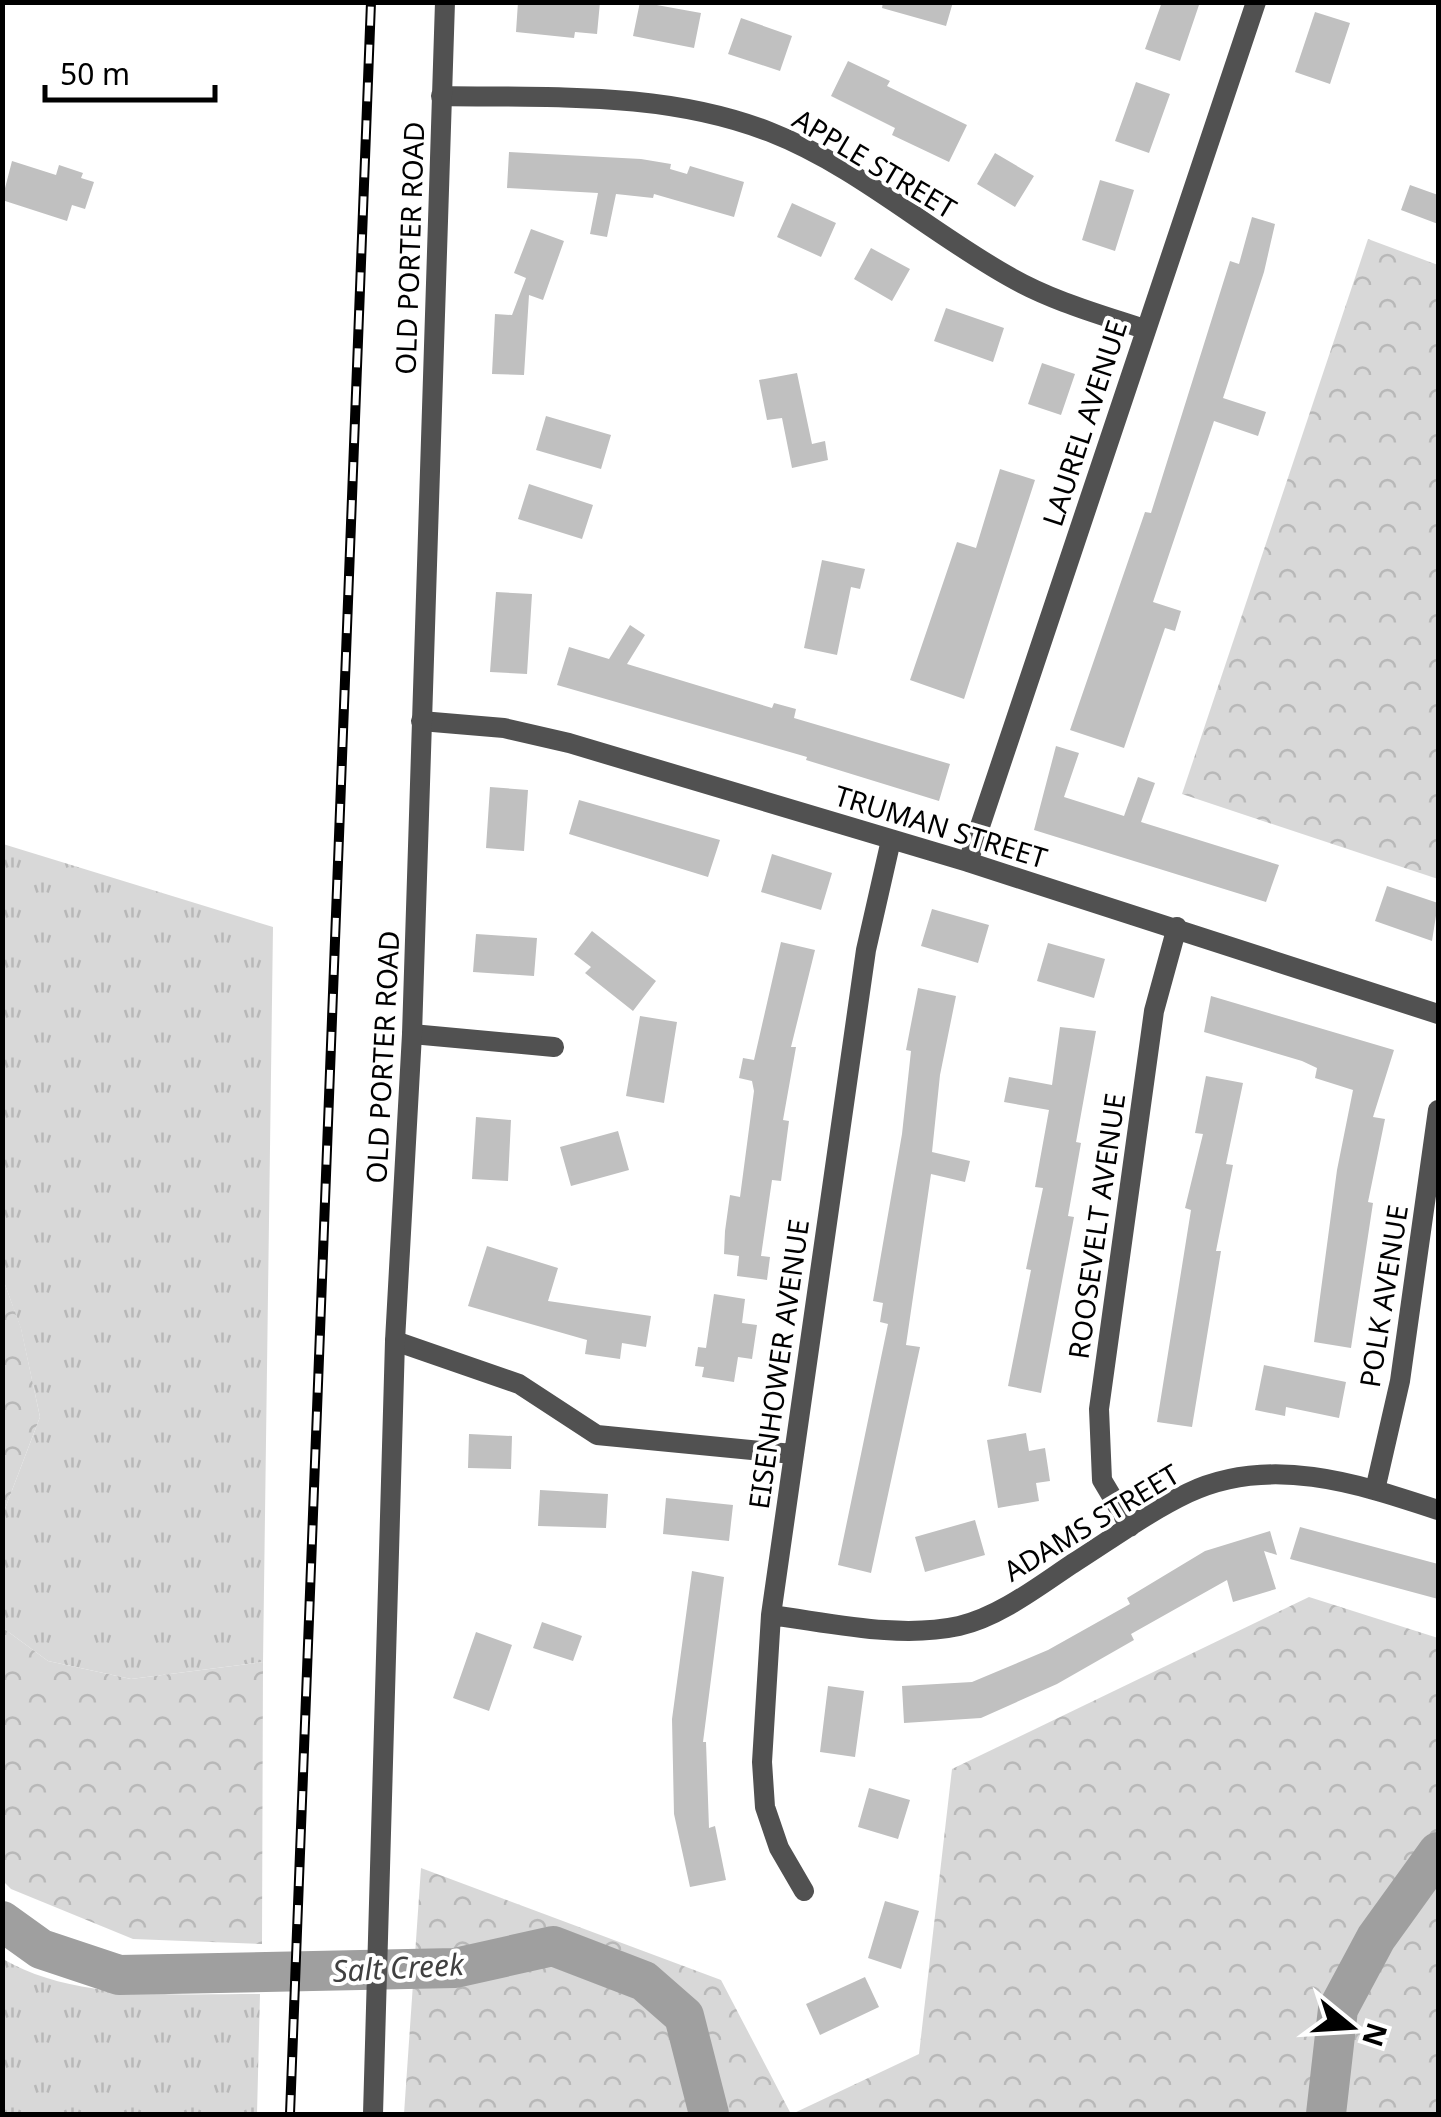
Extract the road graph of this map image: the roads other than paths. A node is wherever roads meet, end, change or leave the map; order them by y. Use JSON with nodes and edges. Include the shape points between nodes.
{"nodes":[{"id":1,"x":445,"y":2,"type":"edge"},
{"id":2,"x":1256,"y":2,"type":"edge"},
{"id":3,"x":441,"y":96,"type":"junction"},
{"id":4,"x":1144,"y":329,"type":"junction"},
{"id":5,"x":421,"y":721,"type":"junction"},
{"id":6,"x":891,"y":840,"type":"junction"},
{"id":7,"x":968,"y":862,"type":"junction"},
{"id":8,"x":1177,"y":927,"type":"junction"},
{"id":9,"x":1438,"y":1014,"type":"edge"},
{"id":10,"x":412,"y":1034,"type":"junction"},
{"id":11,"x":554,"y":1046,"type":"dead end"},
{"id":12,"x":1438,"y":1110,"type":"edge"},
{"id":13,"x":395,"y":1341,"type":"junction"},
{"id":14,"x":792,"y":1454,"type":"junction"},
{"id":15,"x":1375,"y":1490,"type":"junction"},
{"id":16,"x":1438,"y":1510,"type":"edge"},
{"id":17,"x":1130,"y":1527,"type":"junction"},
{"id":18,"x":771,"y":1615,"type":"junction"},
{"id":19,"x":804,"y":1892,"type":"dead end"},
{"id":20,"x":373,"y":2114,"type":"edge"}],
"edges":[{"from":1,"to":3,"type":"street","name":"OLD PORTER ROAD"},
{"from":2,"to":4,"type":"street","name":"LAUREL AVENUE"},
{"from":3,"to":4,"type":"street","name":"APPLE STREET","via":[[637,100],[736,121],[807,148],[1012,278]]},
{"from":3,"to":5,"type":"street","name":"OLD PORTER ROAD"},
{"from":4,"to":7,"type":"street","name":"LAUREL AVENUE"},
{"from":5,"to":6,"type":"street","name":"TRUMAN STREET","via":[[537,734]]},
{"from":5,"to":10,"type":"street","name":"OLD PORTER ROAD"},
{"from":6,"to":7,"type":"street","name":"TRUMAN STREET"},
{"from":6,"to":14,"type":"street","name":"EISENHOWER AVENUE","via":[[866,950]]},
{"from":7,"to":8,"type":"street","name":"TRUMAN STREET"},
{"from":8,"to":9,"type":"street","name":"TRUMAN STREET"},
{"from":8,"to":17,"type":"street","name":"ROOSEVELT AVENUE","via":[[1154,1011],[1098,1409],[1102,1480]]},
{"from":10,"to":11,"type":"street"},
{"from":10,"to":13,"type":"street","name":"OLD PORTER ROAD"},
{"from":12,"to":15,"type":"street","name":"POLK AVENUE","via":[[1400,1381]]},
{"from":13,"to":14,"type":"street","via":[[519,1384],[596,1435]]},
{"from":13,"to":20,"type":"street","name":"OLD PORTER ROAD"},
{"from":14,"to":18,"type":"street","name":"EISENHOWER AVENUE"},
{"from":15,"to":16,"type":"street","name":"ADAMS STREET"},
{"from":15,"to":17,"type":"street","name":"ADAMS STREET","via":[[1288,1472],[1239,1478],[1190,1492]]},
{"from":17,"to":18,"type":"street","name":"ADAMS STREET","via":[[1024,1596],[962,1625],[908,1631]]},
{"from":18,"to":19,"type":"street","name":"EISENHOWER AVENUE","via":[[765,1807]]}]}
